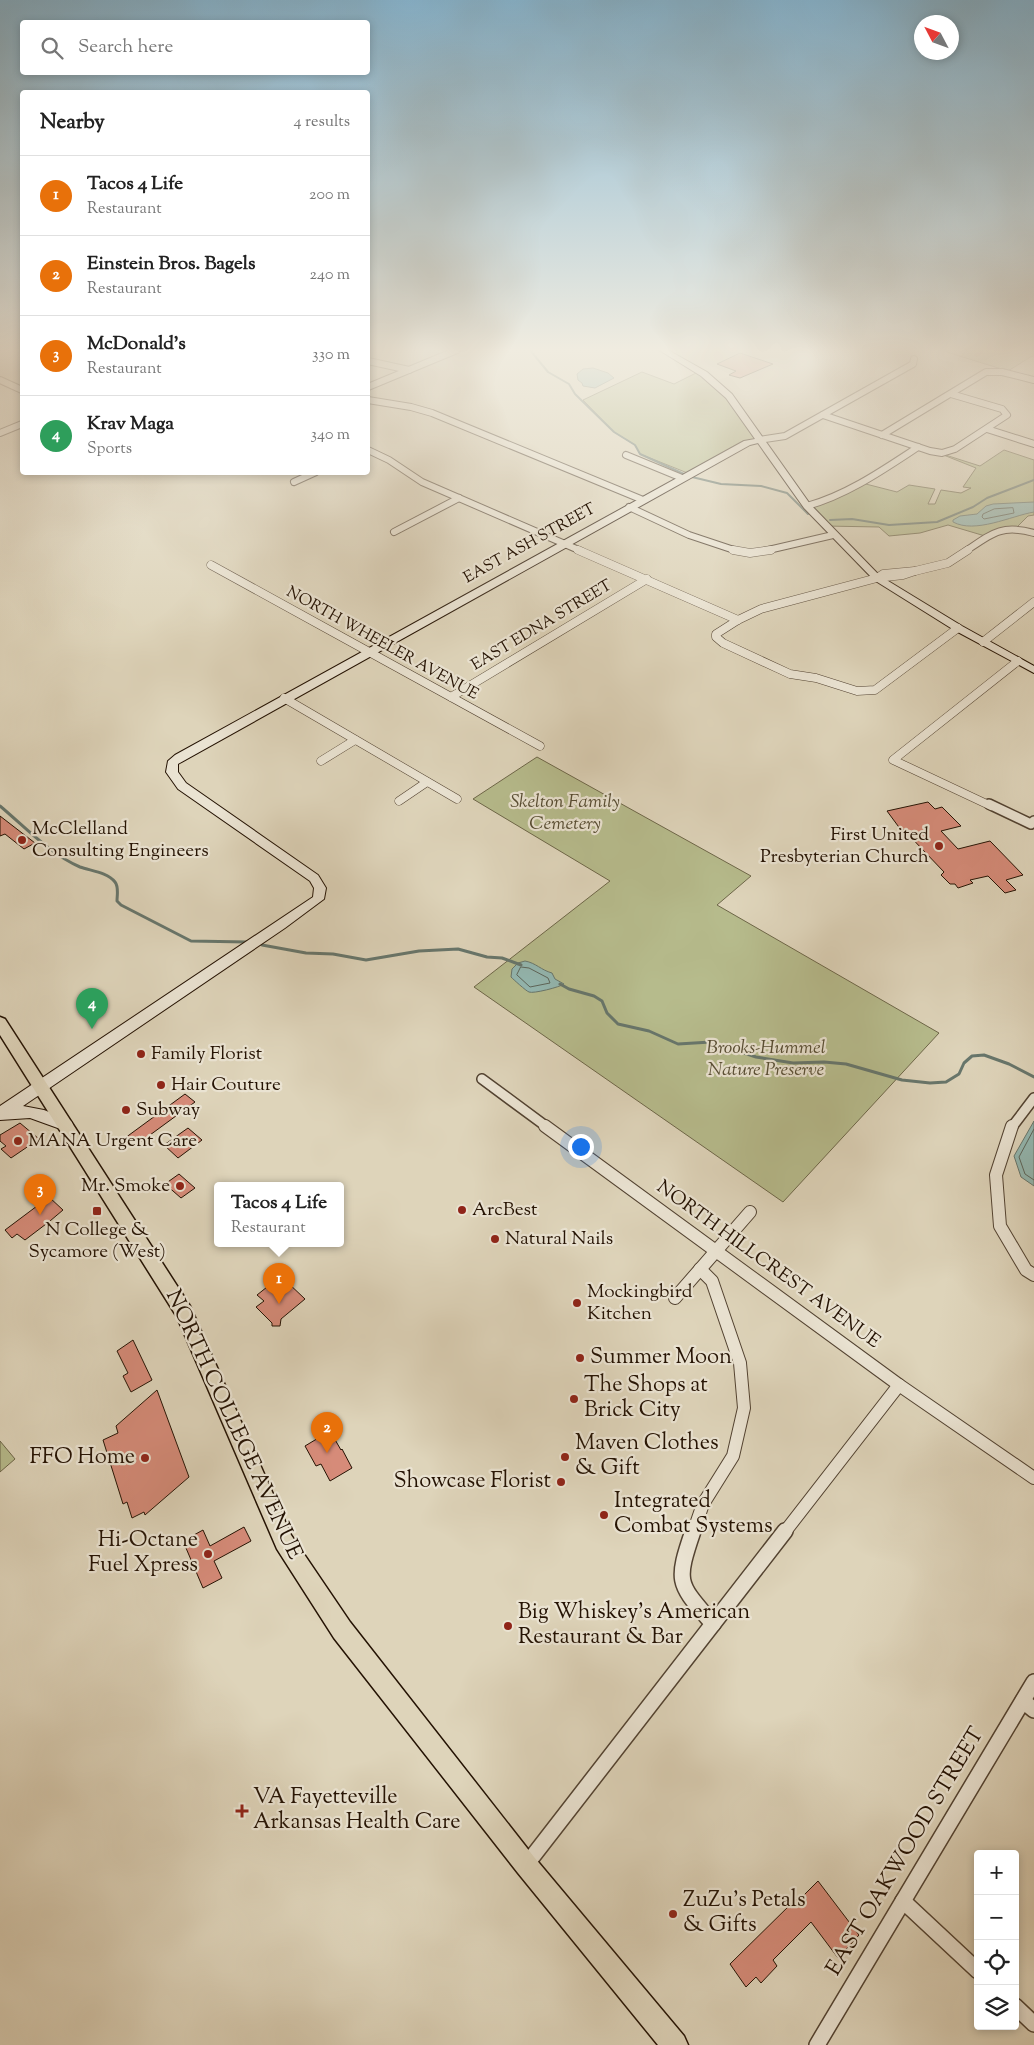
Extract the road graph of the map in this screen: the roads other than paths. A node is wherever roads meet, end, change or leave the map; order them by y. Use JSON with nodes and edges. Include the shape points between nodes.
{"nodes":[{"id":1,"x":511,"y":445,"type":"edge"},
{"id":2,"x":742,"y":445,"type":"edge"},
{"id":3,"x":763,"y":445,"type":"edge"},
{"id":4,"x":913,"y":445,"type":"edge"},
{"id":5,"x":961,"y":445,"type":"edge"},
{"id":6,"x":918,"y":447,"type":"junction"},
{"id":7,"x":370,"y":451,"type":"edge"},
{"id":8,"x":626,"y":455,"type":"dead end"},
{"id":9,"x":309,"y":475,"type":"edge"},
{"id":10,"x":682,"y":478,"type":"junction"},
{"id":11,"x":294,"y":482,"type":"dead end"},
{"id":12,"x":459,"y":498,"type":"junction"},
{"id":13,"x":643,"y":500,"type":"junction"},
{"id":14,"x":807,"y":506,"type":"junction"},
{"id":15,"x":629,"y":507,"type":"junction"},
{"id":16,"x":394,"y":532,"type":"dead end"},
{"id":17,"x":1034,"y":533,"type":"edge"},
{"id":18,"x":833,"y":535,"type":"junction"},
{"id":19,"x":565,"y":544,"type":"junction"},
{"id":20,"x":211,"y":565,"type":"dead end"},
{"id":21,"x":878,"y":578,"type":"junction"},
{"id":22,"x":647,"y":579,"type":"junction"},
{"id":23,"x":1034,"y":602,"type":"edge"},
{"id":24,"x":738,"y":620,"type":"junction"},
{"id":25,"x":958,"y":628,"type":"junction"},
{"id":26,"x":983,"y":642,"type":"junction"},
{"id":27,"x":368,"y":652,"type":"junction"},
{"id":28,"x":1018,"y":661,"type":"junction"},
{"id":29,"x":1034,"y":670,"type":"edge"},
{"id":30,"x":451,"y":697,"type":"junction"},
{"id":31,"x":284,"y":698,"type":"junction"},
{"id":32,"x":355,"y":740,"type":"junction"},
{"id":33,"x":540,"y":746,"type":"dead end"},
{"id":34,"x":321,"y":761,"type":"dead end"},
{"id":35,"x":427,"y":782,"type":"junction"},
{"id":36,"x":457,"y":799,"type":"dead end"},
{"id":37,"x":399,"y":801,"type":"dead end"},
{"id":38,"x":1032,"y":822,"type":"edge"},
{"id":39,"x":0,"y":1023,"type":"edge"},
{"id":40,"x":482,"y":1079,"type":"dead end"},
{"id":41,"x":41,"y":1086,"type":"junction"},
{"id":42,"x":1034,"y":1098,"type":"edge"},
{"id":43,"x":0,"y":1114,"type":"edge"},
{"id":44,"x":66,"y":1125,"type":"junction"},
{"id":45,"x":750,"y":1212,"type":"dead end"},
{"id":46,"x":716,"y":1250,"type":"junction"},
{"id":47,"x":700,"y":1269,"type":"junction"},
{"id":48,"x":1034,"y":1275,"type":"edge"},
{"id":49,"x":675,"y":1298,"type":"dead end"},
{"id":50,"x":899,"y":1385,"type":"junction"},
{"id":51,"x":1034,"y":1478,"type":"edge"},
{"id":52,"x":713,"y":1624,"type":"junction"},
{"id":53,"x":1034,"y":1682,"type":"edge"},
{"id":54,"x":1028,"y":1705,"type":"edge"},
{"id":55,"x":526,"y":1865,"type":"junction"},
{"id":56,"x":903,"y":1902,"type":"junction"},
{"id":57,"x":974,"y":1967,"type":"edge"},
{"id":58,"x":1019,"y":2010,"type":"edge"},
{"id":59,"x":1034,"y":2024,"type":"edge"},
{"id":60,"x":675,"y":2045,"type":"edge"},
{"id":61,"x":817,"y":2045,"type":"edge"}],
"edges":[{"from":1,"to":13,"type":"street"},
{"from":2,"to":10,"type":"street","name":"EAST ASH STREET"},
{"from":3,"to":14,"type":"street"},
{"from":4,"to":6,"type":"street"},
{"from":5,"to":6,"type":"street","via":[[942,453]]},
{"from":6,"to":14,"type":"street","via":[[826,501]]},
{"from":7,"to":12,"type":"street","via":[[422,482]]},
{"from":8,"to":10,"type":"street"},
{"from":9,"to":11,"type":"street"},
{"from":10,"to":13,"type":"street","name":"EAST ASH STREET"},
{"from":12,"to":16,"type":"street"},
{"from":12,"to":19,"type":"street"},
{"from":13,"to":15,"type":"street","name":"EAST ASH STREET"},
{"from":14,"to":18,"type":"street"},
{"from":15,"to":18,"type":"street","via":[[734,551],[760,552]]},
{"from":15,"to":19,"type":"street","name":"EAST ASH STREET"},
{"from":17,"to":21,"type":"street","via":[[1008,528],[990,532],[948,563]]},
{"from":18,"to":21,"type":"street"},
{"from":19,"to":22,"type":"street"},
{"from":19,"to":27,"type":"street","name":"EAST ASH STREET"},
{"from":20,"to":27,"type":"street","name":"NORTH WHEELER AVENUE"},
{"from":21,"to":24,"type":"street","via":[[769,606]]},
{"from":21,"to":25,"type":"street"},
{"from":22,"to":24,"type":"street"},
{"from":22,"to":30,"type":"street","name":"EAST EDNA STREET"},
{"from":23,"to":26,"type":"street"},
{"from":24,"to":25,"type":"street","via":[[716,637],[790,674],[867,692],[875,690]]},
{"from":25,"to":26,"type":"street"},
{"from":26,"to":28,"type":"street"},
{"from":27,"to":30,"type":"street","name":"NORTH WHEELER AVENUE"},
{"from":27,"to":31,"type":"street","name":"EAST ASH STREET"},
{"from":28,"to":29,"type":"street"},
{"from":28,"to":38,"type":"street","via":[[893,760]]},
{"from":30,"to":33,"type":"street","name":"NORTH WHEELER AVENUE"},
{"from":31,"to":32,"type":"street"},
{"from":31,"to":41,"type":"street","name":"EAST ASH STREET","via":[[179,757],[172,764],[172,772],[182,786],[199,799],[314,878],[321,888],[318,899]]},
{"from":32,"to":34,"type":"street"},
{"from":32,"to":35,"type":"street"},
{"from":35,"to":36,"type":"street"},
{"from":35,"to":37,"type":"street"},
{"from":39,"to":41,"type":"main road","name":"NORTH COLLEGE AVENUE"},
{"from":40,"to":46,"type":"street","name":"NORTH HILLCREST AVENUE"},
{"from":41,"to":43,"type":"street"},
{"from":41,"to":44,"type":"main road","name":"NORTH COLLEGE AVENUE"},
{"from":42,"to":48,"type":"street","via":[[1013,1123],[996,1175],[1000,1226],[1026,1270]]},
{"from":43,"to":44,"type":"street","via":[[32,1111]]},
{"from":44,"to":55,"type":"main road","name":"NORTH COLLEGE AVENUE","via":[[184,1312],[256,1483],[289,1549],[342,1630]]},
{"from":45,"to":46,"type":"street"},
{"from":46,"to":47,"type":"street"},
{"from":46,"to":50,"type":"street","name":"NORTH HILLCREST AVENUE"},
{"from":47,"to":49,"type":"street"},
{"from":47,"to":52,"type":"street","via":[[712,1281],[740,1363],[744,1408],[733,1456],[703,1504],[682,1564],[686,1592]]},
{"from":50,"to":51,"type":"street","name":"NORTH HILLCREST AVENUE"},
{"from":50,"to":52,"type":"street"},
{"from":52,"to":55,"type":"street"},
{"from":53,"to":54,"type":"street","name":"EAST OAKWOOD STREET"},
{"from":54,"to":56,"type":"street","name":"EAST OAKWOOD STREET"},
{"from":55,"to":60,"type":"main road","name":"NORTH COLLEGE AVENUE"},
{"from":56,"to":57,"type":"street"},
{"from":56,"to":61,"type":"street","name":"EAST OAKWOOD STREET"},
{"from":58,"to":59,"type":"street"}]}
